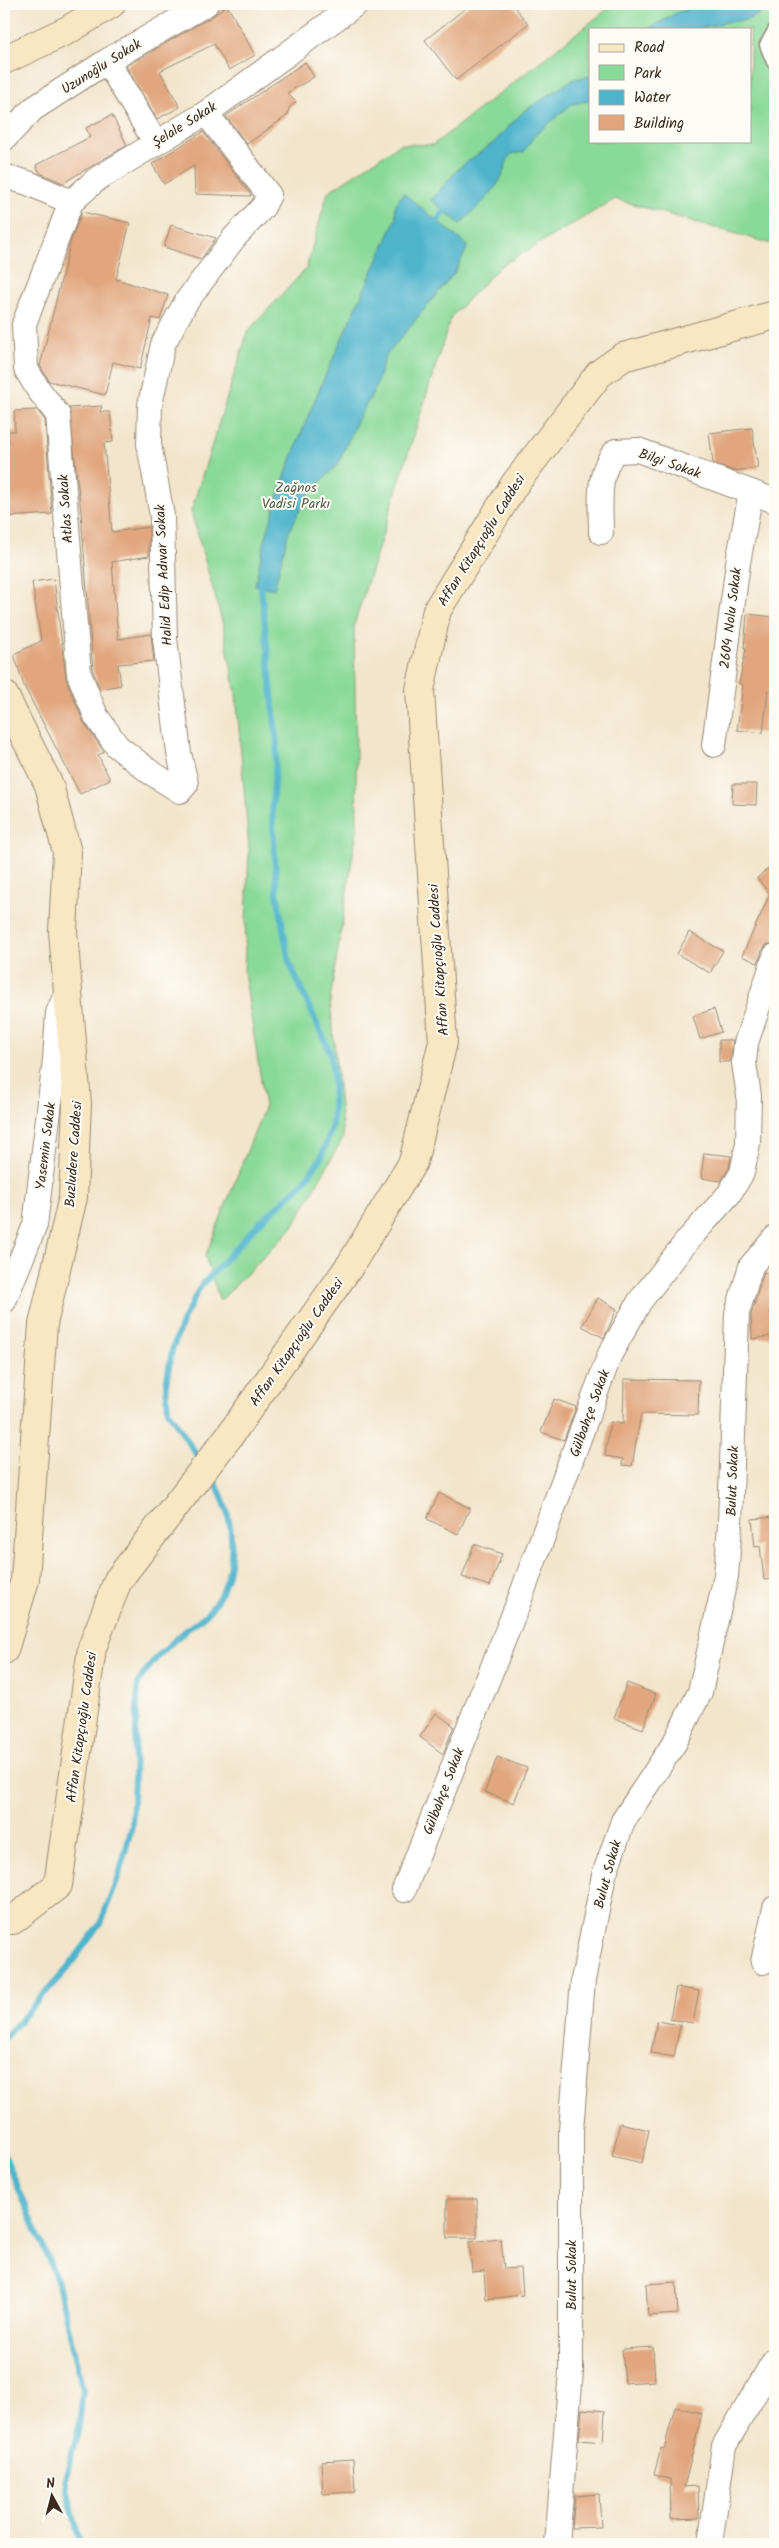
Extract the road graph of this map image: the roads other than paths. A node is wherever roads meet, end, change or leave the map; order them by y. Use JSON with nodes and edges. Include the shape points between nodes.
{"nodes":[{"id":1,"x":111,"y":4,"type":"edge"},
{"id":2,"x":206,"y":4,"type":"edge"},
{"id":3,"x":356,"y":4,"type":"edge"},
{"id":4,"x":775,"y":29,"type":"edge"},
{"id":5,"x":4,"y":60,"type":"edge"},
{"id":6,"x":107,"y":61,"type":"junction"},
{"id":7,"x":775,"y":63,"type":"edge"},
{"id":8,"x":206,"y":113,"type":"junction"},
{"id":9,"x":4,"y":138,"type":"edge"},
{"id":10,"x":155,"y":142,"type":"junction"},
{"id":11,"x":4,"y":176,"type":"edge"},
{"id":12,"x":71,"y":202,"type":"junction"},
{"id":13,"x":775,"y":316,"type":"edge"},
{"id":14,"x":751,"y":492,"type":"junction"},
{"id":15,"x":775,"y":501,"type":"edge"},
{"id":16,"x":601,"y":532,"type":"dead end"},
{"id":17,"x":4,"y":695,"type":"edge"},
{"id":18,"x":714,"y":745,"type":"dead end"},
{"id":19,"x":180,"y":791,"type":"joint"},
{"id":20,"x":775,"y":956,"type":"edge"},
{"id":21,"x":68,"y":987,"type":"junction"},
{"id":22,"x":775,"y":1238,"type":"edge"},
{"id":23,"x":4,"y":1301,"type":"edge"},
{"id":24,"x":4,"y":1650,"type":"edge"},
{"id":25,"x":404,"y":1890,"type":"dead end"},
{"id":26,"x":775,"y":1908,"type":"edge"},
{"id":27,"x":4,"y":1920,"type":"edge"},
{"id":28,"x":763,"y":1962,"type":"dead end"},
{"id":29,"x":775,"y":2360,"type":"edge"},
{"id":30,"x":558,"y":2544,"type":"edge"},
{"id":31,"x":710,"y":2544,"type":"edge"}],
"edges":[{"from":1,"to":5,"type":"street","via":[[68,30]]},
{"from":2,"to":6,"type":"street","name":"Uzunoğlu Sokak"},
{"from":3,"to":8,"type":"street","name":"Şelale Sokak"},
{"from":4,"to":7,"type":"lane","via":[[766,45]]},
{"from":6,"to":9,"type":"street","name":"Uzunoğlu Sokak","via":[[33,108]]},
{"from":6,"to":10,"type":"street"},
{"from":8,"to":10,"type":"street","name":"Şelale Sokak"},
{"from":8,"to":19,"type":"street","name":"Halid Edip Adıvar Sokak","via":[[269,195],[264,207],[234,238],[186,302],[163,344],[150,405],[149,444],[162,516],[166,639],[179,753],[186,784]]},
{"from":10,"to":12,"type":"street","name":"Şelale Sokak","via":[[97,179]]},
{"from":11,"to":12,"type":"street"},
{"from":12,"to":19,"type":"street","name":"Atlas Sokak","via":[[24,324],[26,369],[58,415],[79,674],[96,716],[117,746]]},
{"from":13,"to":27,"type":"street","name":"Affan Kitapçıoğlu Caddesi","via":[[623,357],[599,374],[514,485],[437,610],[420,690],[443,1042],[416,1153],[351,1264],[230,1435],[118,1580],[92,1648],[58,1885],[13,1920]]},
{"from":14,"to":15,"type":"street","name":"Bilgi Sokak"},
{"from":14,"to":16,"type":"street","name":"Bilgi Sokak","via":[[638,450],[616,451],[608,460],[601,490]]},
{"from":14,"to":18,"type":"street","name":"2604 Nolu Sokak","via":[[738,563]]},
{"from":17,"to":21,"type":"street","name":"Buzludere Caddesi","via":[[49,785],[67,852],[63,931]]},
{"from":20,"to":25,"type":"street","name":"Gülbahçe Sokak","via":[[746,1043],[748,1142],[742,1173],[729,1194],[640,1301],[610,1354],[521,1596]]},
{"from":21,"to":23,"type":"street","name":"Yasemin Sokak","via":[[58,1014],[56,1060],[35,1225]]},
{"from":21,"to":24,"type":"street","name":"Buzludere Caddesi","via":[[77,1104],[73,1197],[43,1324],[25,1580]]},
{"from":22,"to":30,"type":"street","name":"Bulut Sokak","via":[[751,1266],[737,1313],[726,1576],[700,1692],[676,1742],[623,1821],[604,1875],[583,1980],[571,2130],[571,2372]]},
{"from":26,"to":28,"type":"street"},
{"from":29,"to":31,"type":"street","via":[[724,2446]]}]}
